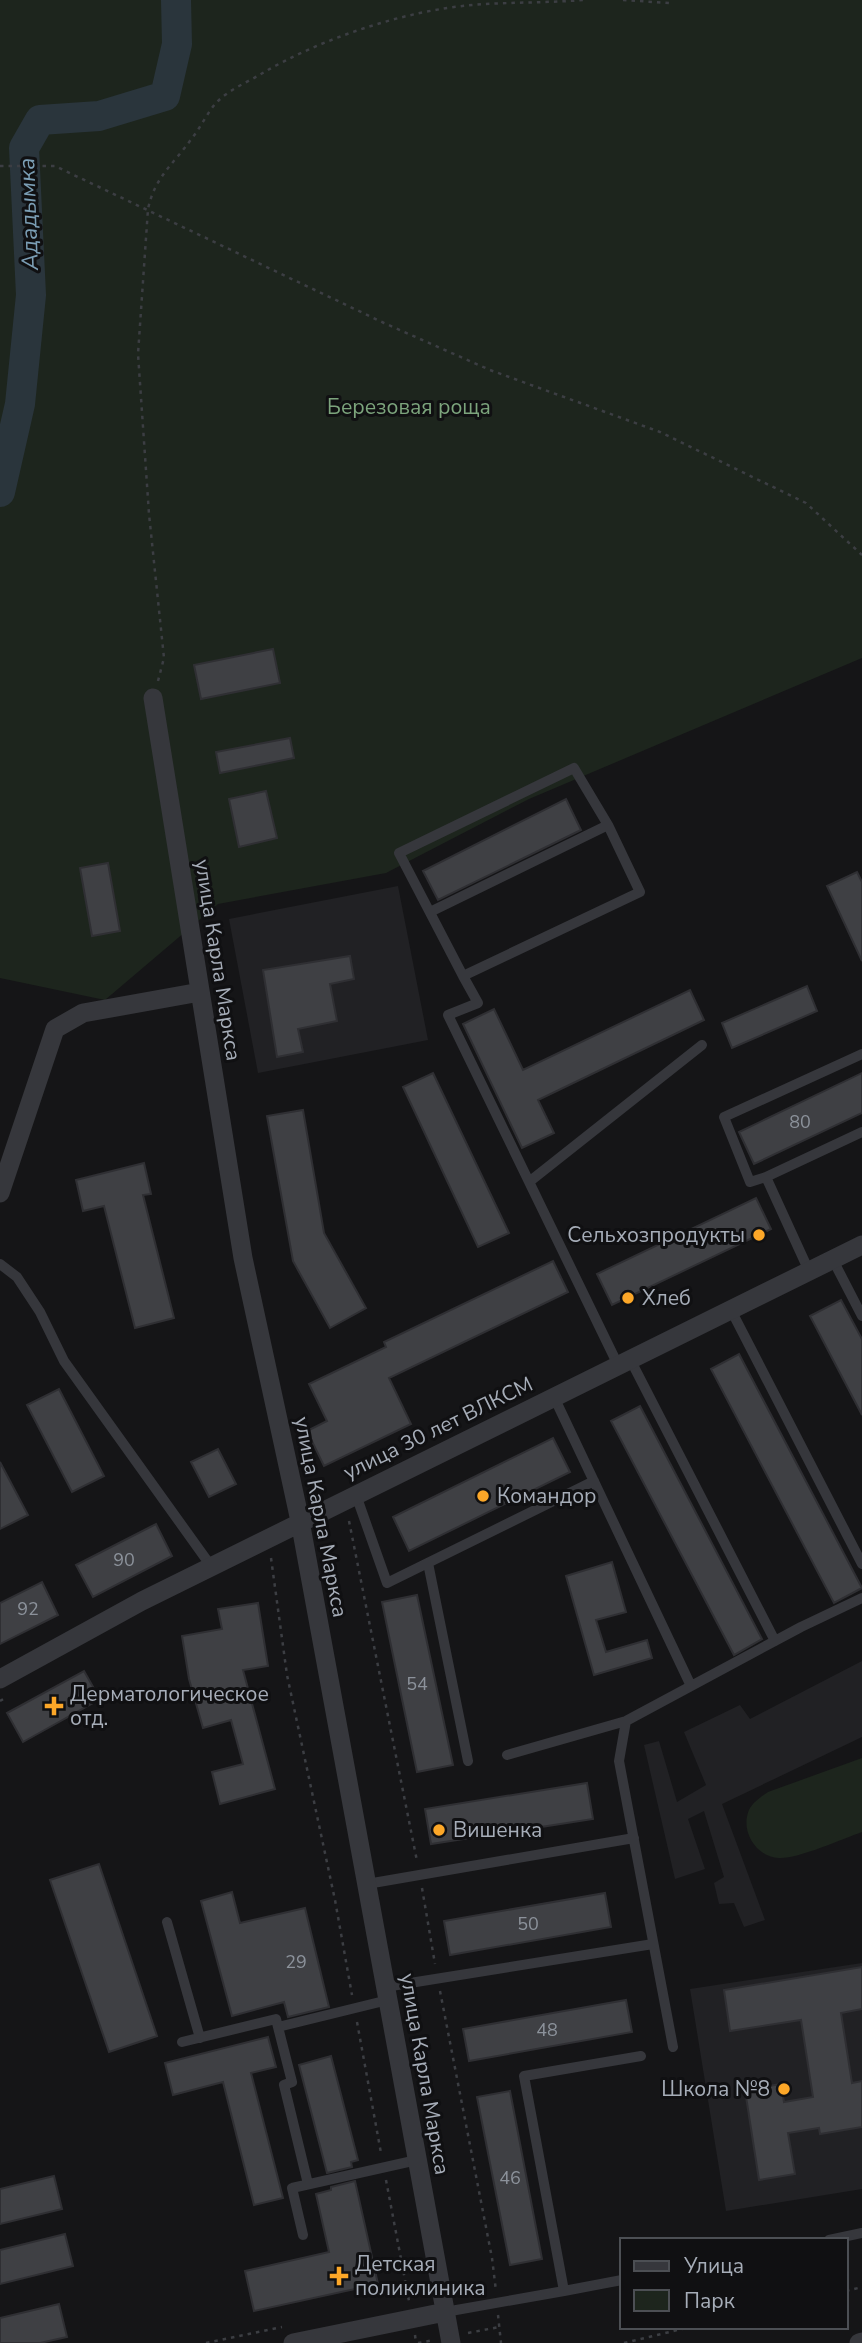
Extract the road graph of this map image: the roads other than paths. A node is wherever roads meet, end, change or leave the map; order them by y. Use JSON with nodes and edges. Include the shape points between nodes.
{"nodes":[{"id":1,"x":153,"y":698,"type":"road end"},
{"id":2,"x":608,"y":825,"type":"junction"},
{"id":3,"x":430,"y":912,"type":"junction"},
{"id":4,"x":463,"y":976,"type":"junction"},
{"id":5,"x":200,"y":992,"type":"junction"},
{"id":6,"x":702,"y":1045,"type":"dead end"},
{"id":7,"x":862,"y":1054,"type":"edge"},
{"id":8,"x":862,"y":1132,"type":"edge"},
{"id":9,"x":766,"y":1177,"type":"junction"},
{"id":10,"x":529,"y":1182,"type":"junction"},
{"id":11,"x":0,"y":1193,"type":"edge"},
{"id":12,"x":862,"y":1245,"type":"edge"},
{"id":13,"x":833,"y":1260,"type":"junction"},
{"id":14,"x":0,"y":1264,"type":"edge"},
{"id":15,"x":809,"y":1271,"type":"junction"},
{"id":16,"x":731,"y":1310,"type":"junction"},
{"id":17,"x":862,"y":1316,"type":"edge"},
{"id":18,"x":624,"y":1362,"type":"junction"},
{"id":19,"x":554,"y":1396,"type":"junction"},
{"id":20,"x":594,"y":1481,"type":"junction"},
{"id":21,"x":349,"y":1498,"type":"junction"},
{"id":22,"x":300,"y":1521,"type":"junction"},
{"id":23,"x":428,"y":1563,"type":"junction"},
{"id":24,"x":862,"y":1564,"type":"edge"},
{"id":25,"x":211,"y":1566,"type":"junction"},
{"id":26,"x":862,"y":1598,"type":"edge"},
{"id":27,"x":775,"y":1641,"type":"junction"},
{"id":28,"x":0,"y":1679,"type":"edge"},
{"id":29,"x":691,"y":1686,"type":"junction"},
{"id":30,"x":626,"y":1721,"type":"junction"},
{"id":31,"x":506,"y":1755,"type":"dead end"},
{"id":32,"x":468,"y":1761,"type":"dead end"},
{"id":33,"x":634,"y":1838,"type":"junction"},
{"id":34,"x":367,"y":1884,"type":"junction"},
{"id":35,"x":167,"y":1922,"type":"dead end"},
{"id":36,"x":653,"y":1944,"type":"junction"},
{"id":37,"x":387,"y":1993,"type":"junction"},
{"id":38,"x":278,"y":2027,"type":"junction"},
{"id":39,"x":200,"y":2038,"type":"junction"},
{"id":40,"x":182,"y":2042,"type":"dead end"},
{"id":41,"x":673,"y":2047,"type":"dead end"},
{"id":42,"x":641,"y":2056,"type":"dead end"},
{"id":43,"x":417,"y":2160,"type":"junction"},
{"id":44,"x":308,"y":2184,"type":"junction"},
{"id":45,"x":862,"y":2233,"type":"edge"},
{"id":46,"x":303,"y":2235,"type":"dead end"},
{"id":47,"x":838,"y":2238,"type":"edge"},
{"id":48,"x":620,"y":2280,"type":"edge"},
{"id":49,"x":564,"y":2291,"type":"junction"},
{"id":50,"x":445,"y":2312,"type":"junction"},
{"id":51,"x":450,"y":2339,"type":"edge"},
{"id":52,"x":293,"y":2343,"type":"edge"}],
"edges":[{"from":1,"to":5,"type":"street","name":"улица Карла Маркса"},
{"from":2,"to":3,"type":"lane"},
{"from":2,"to":3,"type":"lane","via":[[575,768],[399,853]]},
{"from":2,"to":4,"type":"lane","via":[[640,892]]},
{"from":3,"to":4,"type":"lane"},
{"from":4,"to":10,"type":"lane","via":[[478,1003],[447,1015]]},
{"from":5,"to":11,"type":"street","via":[[83,1013],[55,1030]]},
{"from":5,"to":22,"type":"street","name":"улица Карла Маркса","via":[[243,1258]]},
{"from":6,"to":10,"type":"lane"},
{"from":7,"to":9,"type":"lane","via":[[724,1117],[750,1182]]},
{"from":8,"to":9,"type":"lane"},
{"from":9,"to":15,"type":"lane"},
{"from":10,"to":18,"type":"lane"},
{"from":12,"to":13,"type":"street","name":"улица 30 лет ВЛКСМ"},
{"from":13,"to":15,"type":"street","name":"улица 30 лет ВЛКСМ"},
{"from":13,"to":17,"type":"lane"},
{"from":14,"to":25,"type":"lane","via":[[17,1277],[64,1361]]},
{"from":15,"to":16,"type":"street","name":"улица 30 лет ВЛКСМ"},
{"from":16,"to":18,"type":"street","name":"улица 30 лет ВЛКСМ"},
{"from":16,"to":24,"type":"lane"},
{"from":18,"to":19,"type":"street","name":"улица 30 лет ВЛКСМ"},
{"from":18,"to":27,"type":"lane"},
{"from":19,"to":20,"type":"lane"},
{"from":19,"to":21,"type":"street","name":"улица 30 лет ВЛКСМ"},
{"from":20,"to":23,"type":"lane"},
{"from":20,"to":29,"type":"lane"},
{"from":21,"to":22,"type":"street","name":"улица 30 лет ВЛКСМ"},
{"from":21,"to":23,"type":"lane","via":[[387,1583]]},
{"from":22,"to":25,"type":"street","name":"улица 30 лет ВЛКСМ"},
{"from":22,"to":34,"type":"street","name":"улица Карла Маркса"},
{"from":23,"to":32,"type":"lane"},
{"from":25,"to":28,"type":"street","name":"улица 30 лет ВЛКСМ"},
{"from":26,"to":27,"type":"lane"},
{"from":27,"to":29,"type":"lane"},
{"from":29,"to":30,"type":"lane"},
{"from":30,"to":31,"type":"lane"},
{"from":30,"to":33,"type":"lane","via":[[619,1761]]},
{"from":33,"to":34,"type":"lane"},
{"from":33,"to":36,"type":"lane"},
{"from":34,"to":37,"type":"street","name":"улица Карла Маркса"},
{"from":35,"to":39,"type":"lane"},
{"from":36,"to":37,"type":"lane","via":[[438,1978]]},
{"from":36,"to":41,"type":"lane"},
{"from":37,"to":38,"type":"lane","via":[[355,2008]]},
{"from":37,"to":43,"type":"street","name":"улица Карла Маркса"},
{"from":38,"to":39,"type":"lane","via":[[276,2019]]},
{"from":38,"to":44,"type":"lane","via":[[292,2082],[284,2085]]},
{"from":39,"to":40,"type":"lane"},
{"from":42,"to":49,"type":"lane","via":[[524,2076]]},
{"from":43,"to":44,"type":"lane"},
{"from":43,"to":50,"type":"street","name":"улица Карла Маркса"},
{"from":44,"to":46,"type":"lane","via":[[292,2188]]},
{"from":45,"to":47,"type":"lane"},
{"from":48,"to":49,"type":"lane"},
{"from":49,"to":50,"type":"lane"},
{"from":50,"to":51,"type":"street","name":"улица Карла Маркса"},
{"from":50,"to":52,"type":"street"}]}
